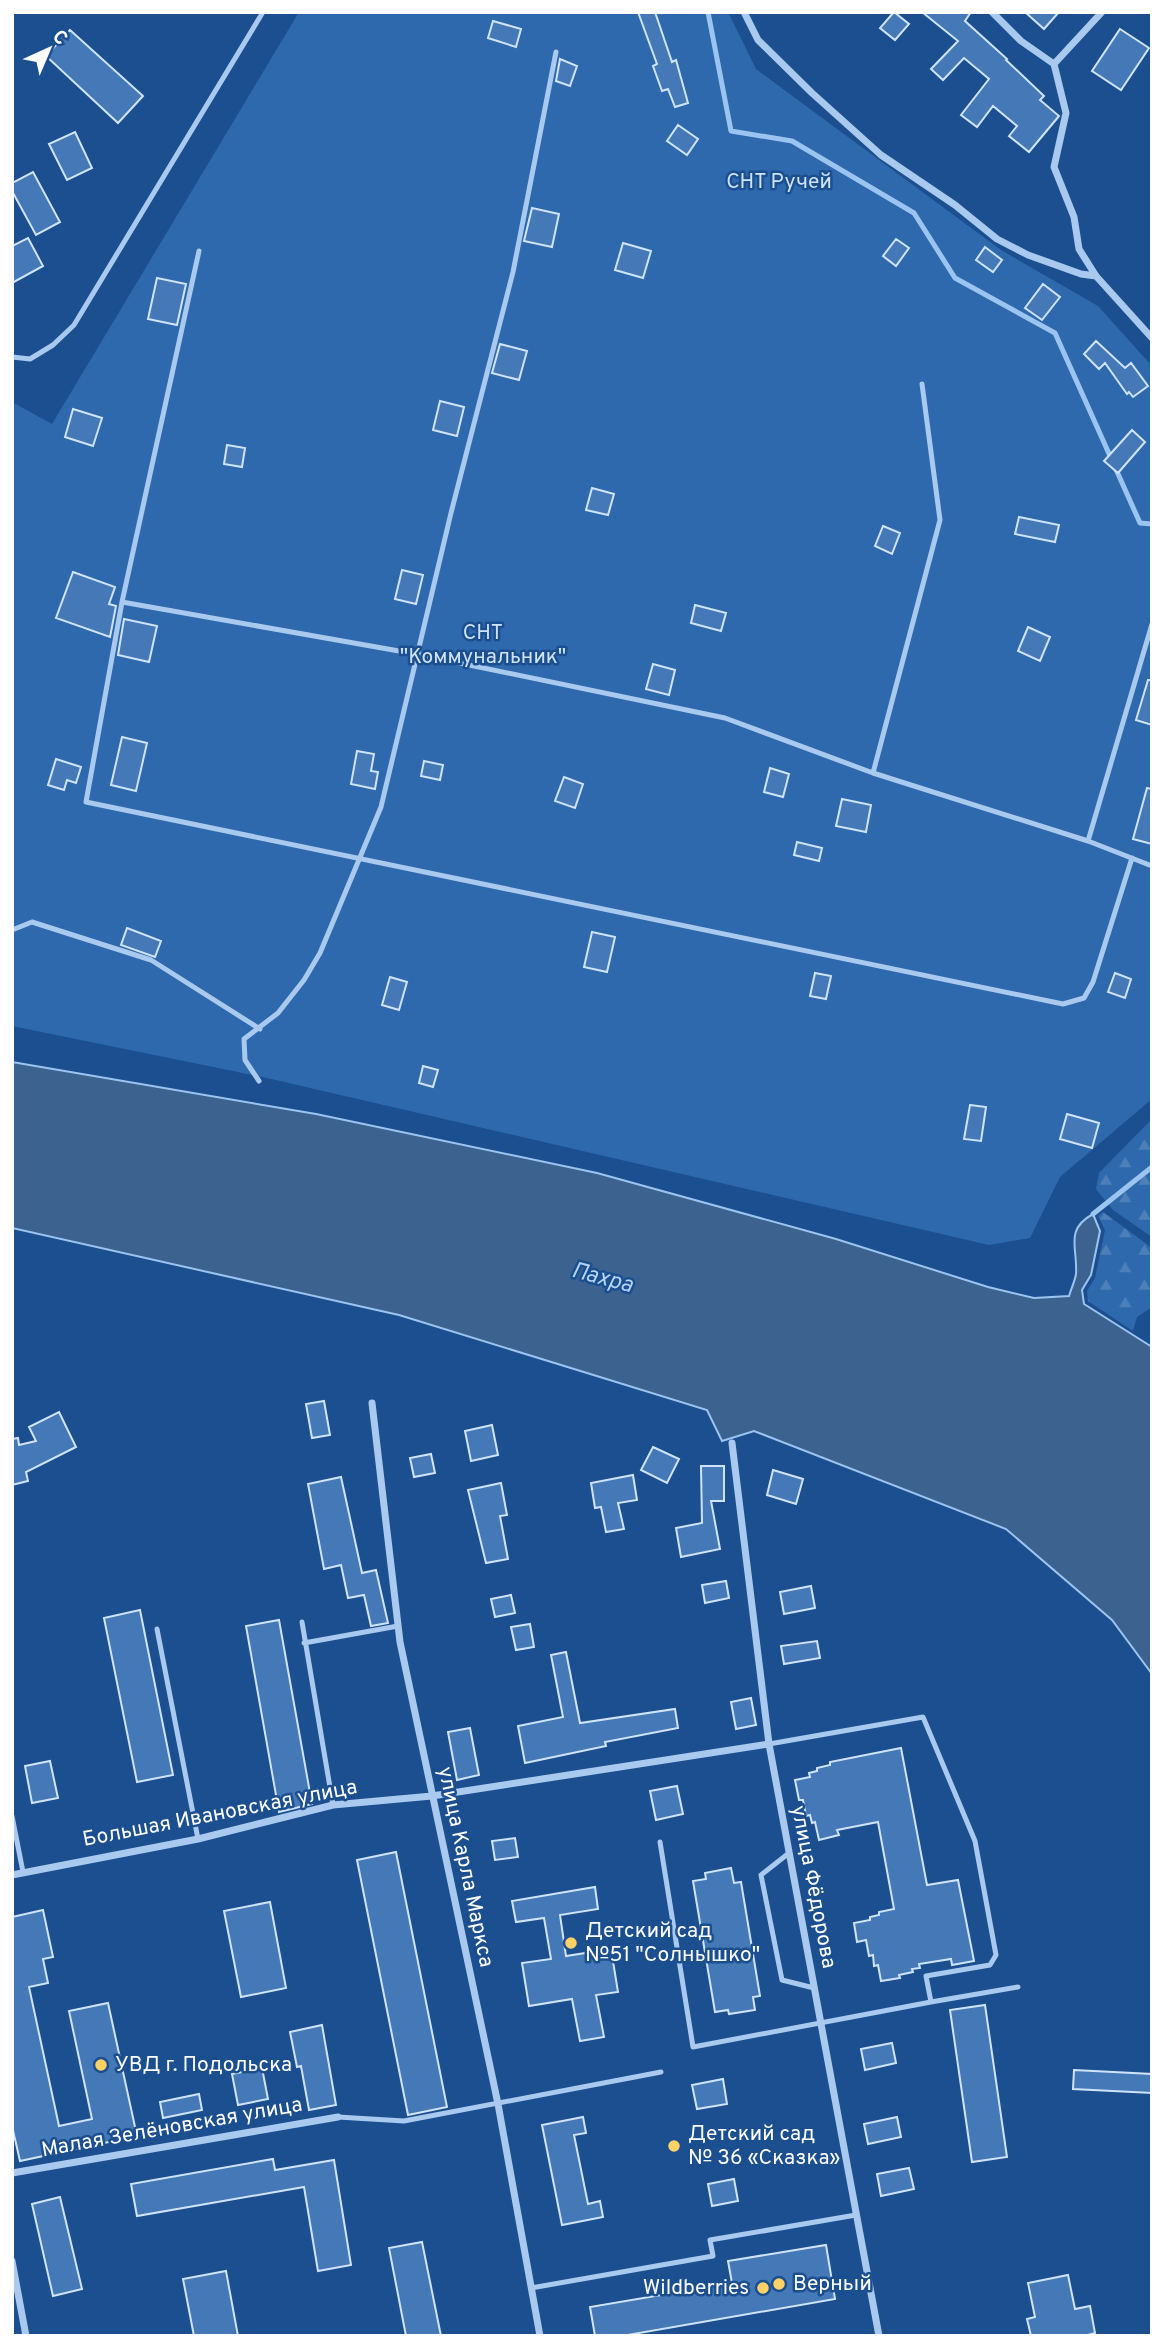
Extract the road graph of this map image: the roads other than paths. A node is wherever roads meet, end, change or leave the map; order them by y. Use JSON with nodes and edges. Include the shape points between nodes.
{"nodes":[{"id":1,"x":264,"y":12,"type":"edge"},
{"id":2,"x":744,"y":12,"type":"edge"},
{"id":3,"x":992,"y":12,"type":"edge"},
{"id":4,"x":1102,"y":12,"type":"edge"},
{"id":5,"x":556,"y":52,"type":"dead end"},
{"id":6,"x":1054,"y":64,"type":"junction"},
{"id":7,"x":199,"y":251,"type":"dead end"},
{"id":8,"x":1096,"y":276,"type":"junction"},
{"id":9,"x":1152,"y":338,"type":"edge"},
{"id":10,"x":12,"y":357,"type":"edge"},
{"id":11,"x":922,"y":384,"type":"dead end"},
{"id":12,"x":122,"y":602,"type":"junction"},
{"id":13,"x":1152,"y":624,"type":"edge"},
{"id":14,"x":416,"y":654,"type":"junction"},
{"id":15,"x":873,"y":773,"type":"junction"},
{"id":16,"x":1088,"y":841,"type":"junction"},
{"id":17,"x":1132,"y":858,"type":"junction"},
{"id":18,"x":359,"y":860,"type":"junction"},
{"id":19,"x":1152,"y":866,"type":"edge"},
{"id":20,"x":12,"y":930,"type":"edge"},
{"id":21,"x":260,"y":1029,"type":"junction"},
{"id":22,"x":259,"y":1081,"type":"dead end"},
{"id":23,"x":372,"y":1403,"type":"dead end"},
{"id":24,"x":732,"y":1443,"type":"dead end"},
{"id":25,"x":302,"y":1622,"type":"dead end"},
{"id":26,"x":398,"y":1626,"type":"junction"},
{"id":27,"x":157,"y":1629,"type":"dead end"},
{"id":28,"x":304,"y":1643,"type":"junction"},
{"id":29,"x":769,"y":1744,"type":"junction"},
{"id":30,"x":432,"y":1796,"type":"junction"},
{"id":31,"x":332,"y":1805,"type":"junction"},
{"id":32,"x":12,"y":1816,"type":"edge"},
{"id":33,"x":198,"y":1839,"type":"junction"},
{"id":34,"x":660,"y":1842,"type":"dead end"},
{"id":35,"x":789,"y":1853,"type":"junction"},
{"id":36,"x":23,"y":1872,"type":"junction"},
{"id":37,"x":12,"y":1875,"type":"edge"},
{"id":38,"x":1018,"y":1987,"type":"dead end"},
{"id":39,"x":814,"y":1988,"type":"junction"},
{"id":40,"x":931,"y":2002,"type":"junction"},
{"id":41,"x":821,"y":2021,"type":"junction"},
{"id":42,"x":661,"y":2072,"type":"dead end"},
{"id":43,"x":498,"y":2104,"type":"junction"},
{"id":44,"x":338,"y":2117,"type":"joint"},
{"id":45,"x":12,"y":2174,"type":"edge"},
{"id":46,"x":856,"y":2215,"type":"junction"},
{"id":47,"x":12,"y":2261,"type":"edge"},
{"id":48,"x":531,"y":2288,"type":"junction"},
{"id":49,"x":26,"y":2336,"type":"edge"},
{"id":50,"x":540,"y":2336,"type":"edge"},
{"id":51,"x":879,"y":2336,"type":"edge"}],
"edges":[{"from":1,"to":10,"type":"lane","via":[[74,325],[30,359]]},
{"from":2,"to":8,"type":"street","via":[[758,40],[881,155],[997,239],[1028,255]]},
{"from":3,"to":6,"type":"street","via":[[1021,41]]},
{"from":4,"to":6,"type":"street"},
{"from":5,"to":14,"type":"lane","via":[[513,272]]},
{"from":6,"to":8,"type":"street","via":[[1066,113],[1054,167],[1074,217],[1079,249]]},
{"from":7,"to":12,"type":"lane"},
{"from":8,"to":9,"type":"street"},
{"from":11,"to":15,"type":"lane","via":[[940,520]]},
{"from":12,"to":14,"type":"lane"},
{"from":12,"to":18,"type":"lane","via":[[86,802]]},
{"from":13,"to":16,"type":"lane"},
{"from":14,"to":15,"type":"lane","via":[[725,718]]},
{"from":14,"to":18,"type":"lane","via":[[381,807]]},
{"from":15,"to":16,"type":"lane"},
{"from":16,"to":17,"type":"lane"},
{"from":17,"to":18,"type":"lane","via":[[1093,982],[1084,998],[1063,1004]]},
{"from":17,"to":19,"type":"lane"},
{"from":18,"to":21,"type":"lane","via":[[320,953],[278,1013]]},
{"from":20,"to":21,"type":"lane","via":[[32,922],[151,960]]},
{"from":21,"to":22,"type":"lane","via":[[244,1039],[244,1060]]},
{"from":23,"to":26,"type":"street","name":"улица Карла Маркса"},
{"from":24,"to":29,"type":"street","name":"улица Фёдорова"},
{"from":25,"to":28,"type":"lane"},
{"from":26,"to":28,"type":"lane"},
{"from":26,"to":30,"type":"street","name":"улица Карла Маркса"},
{"from":27,"to":33,"type":"lane"},
{"from":28,"to":31,"type":"lane"},
{"from":29,"to":30,"type":"street","name":"Большая Ивановская улица"},
{"from":29,"to":35,"type":"street","name":"улица Фёдорова"},
{"from":29,"to":40,"type":"lane","via":[[923,1717],[975,1841],[996,1955],[990,1965],[926,1976]]},
{"from":30,"to":31,"type":"street","name":"Большая Ивановская улица"},
{"from":30,"to":43,"type":"street","name":"улица Карла Маркса"},
{"from":31,"to":33,"type":"street","name":"Большая Ивановская улица"},
{"from":32,"to":36,"type":"lane"},
{"from":33,"to":36,"type":"street","name":"Большая Ивановская улица"},
{"from":34,"to":41,"type":"lane","via":[[693,2046]]},
{"from":35,"to":39,"type":"street","name":"улица Фёдорова"},
{"from":35,"to":39,"type":"lane","via":[[761,1875],[782,1980]]},
{"from":36,"to":37,"type":"street","name":"Большая Ивановская улица"},
{"from":38,"to":40,"type":"lane"},
{"from":39,"to":41,"type":"street","name":"улица Фёдорова"},
{"from":40,"to":41,"type":"lane"},
{"from":41,"to":46,"type":"street","name":"улица Фёдорова"},
{"from":42,"to":43,"type":"lane"},
{"from":43,"to":44,"type":"lane","via":[[404,2121]]},
{"from":43,"to":48,"type":"street","name":"улица Карла Маркса"},
{"from":44,"to":45,"type":"street","name":"Малая Зелёновская улица"},
{"from":46,"to":48,"type":"lane","via":[[710,2240],[713,2256]]},
{"from":46,"to":51,"type":"street","name":"улица Фёдорова"},
{"from":47,"to":49,"type":"street"},
{"from":48,"to":50,"type":"street","name":"улица Карла Маркса"}]}
